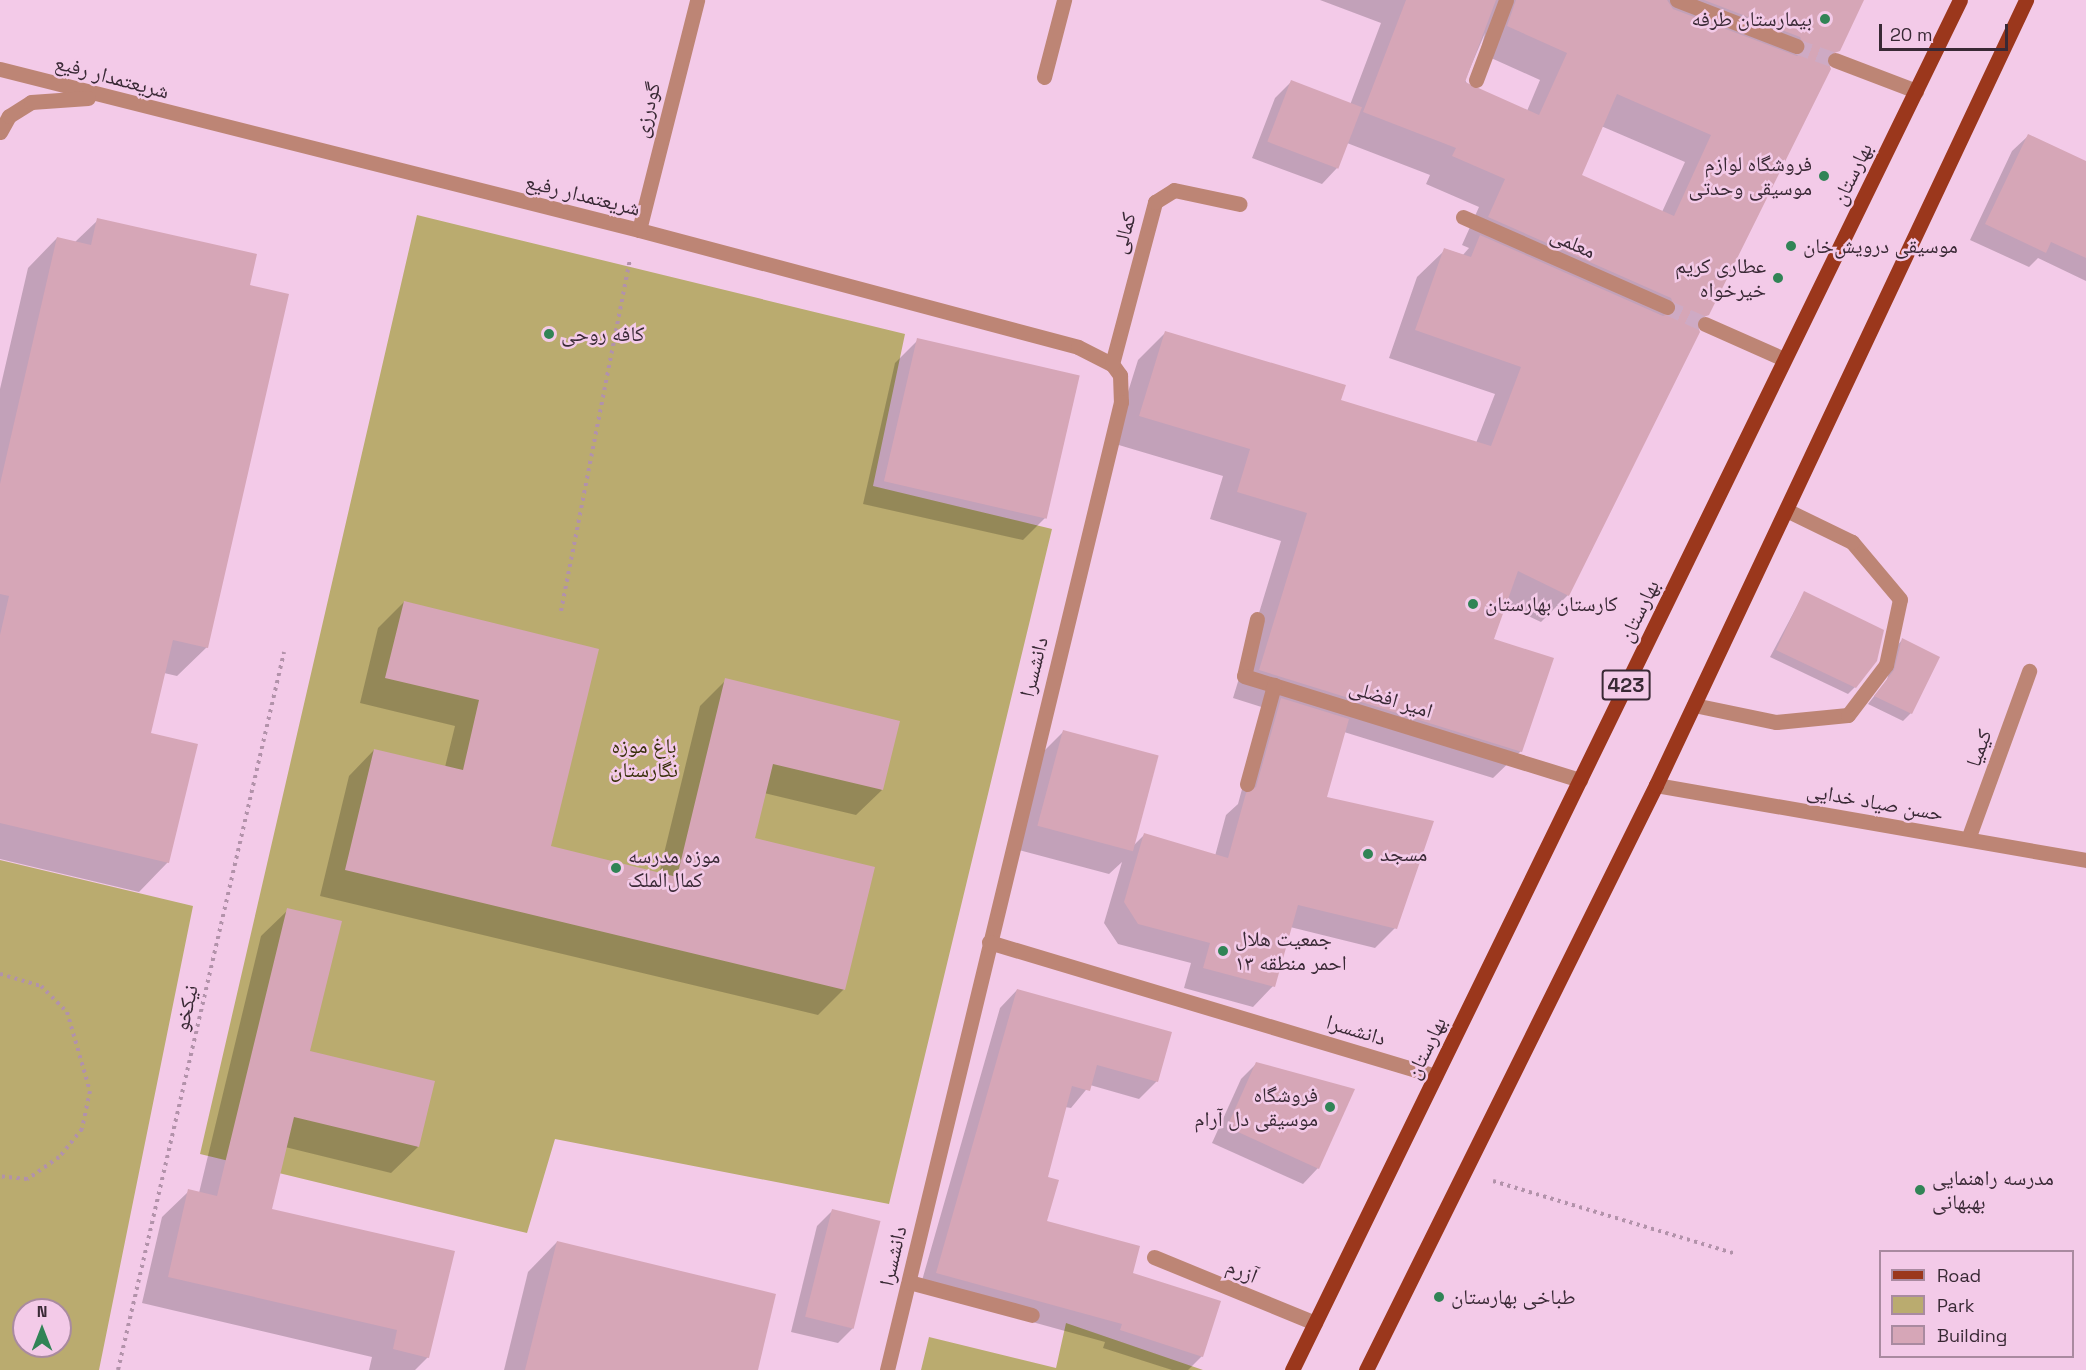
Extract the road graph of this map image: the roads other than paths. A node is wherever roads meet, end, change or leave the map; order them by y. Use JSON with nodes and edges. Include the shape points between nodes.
{"nodes":[{"id":1,"x":697,"y":0,"type":"edge"},
{"id":2,"x":1064,"y":0,"type":"edge"},
{"id":3,"x":1506,"y":0,"type":"edge"},
{"id":4,"x":1677,"y":0,"type":"edge"},
{"id":5,"x":1960,"y":0,"type":"edge"},
{"id":6,"x":2026,"y":0,"type":"edge"},
{"id":7,"x":1796,"y":46,"type":"tunnel mouth"},
{"id":8,"x":1835,"y":60,"type":"tunnel mouth"},
{"id":9,"x":0,"y":69,"type":"edge"},
{"id":10,"x":1044,"y":77,"type":"dead end"},
{"id":11,"x":1476,"y":80,"type":"dead end"},
{"id":12,"x":1916,"y":91,"type":"junction"},
{"id":13,"x":103,"y":98,"type":"junction"},
{"id":14,"x":0,"y":132,"type":"edge"},
{"id":15,"x":1240,"y":204,"type":"dead end"},
{"id":16,"x":1463,"y":217,"type":"dead end"},
{"id":17,"x":639,"y":230,"type":"junction"},
{"id":18,"x":1667,"y":307,"type":"tunnel mouth"},
{"id":19,"x":1705,"y":324,"type":"tunnel mouth"},
{"id":20,"x":1784,"y":359,"type":"junction"},
{"id":21,"x":1112,"y":364,"type":"junction"},
{"id":22,"x":1786,"y":510,"type":"junction"},
{"id":23,"x":1257,"y":619,"type":"dead end"},
{"id":24,"x":2029,"y":671,"type":"dead end"},
{"id":25,"x":1274,"y":685,"type":"junction"},
{"id":26,"x":1694,"y":705,"type":"junction"},
{"id":27,"x":1580,"y":780,"type":"junction"},
{"id":28,"x":1247,"y":784,"type":"dead end"},
{"id":29,"x":1656,"y":785,"type":"junction"},
{"id":30,"x":1968,"y":839,"type":"junction"},
{"id":31,"x":2086,"y":860,"type":"edge"},
{"id":32,"x":989,"y":942,"type":"junction"},
{"id":33,"x":1435,"y":1076,"type":"junction"},
{"id":34,"x":1154,"y":1257,"type":"dead end"},
{"id":35,"x":909,"y":1282,"type":"junction"},
{"id":36,"x":1032,"y":1315,"type":"dead end"},
{"id":37,"x":1315,"y":1323,"type":"junction"},
{"id":38,"x":887,"y":1370,"type":"edge"},
{"id":39,"x":1292,"y":1370,"type":"edge"},
{"id":40,"x":1366,"y":1370,"type":"edge"}],
"edges":[{"from":1,"to":17,"type":"street","name":"گودرزی"},
{"from":2,"to":10,"type":"street"},
{"from":3,"to":11,"type":"street"},
{"from":4,"to":7,"type":"street"},
{"from":5,"to":12,"type":"main road","name":"بهارستان","number":"423"},
{"from":6,"to":22,"type":"main road"},
{"from":8,"to":12,"type":"street"},
{"from":9,"to":13,"type":"street","name":"شریعتمدار رفیع"},
{"from":12,"to":20,"type":"main road","name":"بهارستان","number":"423"},
{"from":13,"to":14,"type":"street","via":[[31,102],[9,116]]},
{"from":13,"to":17,"type":"street","name":"شریعتمدار رفیع"},
{"from":15,"to":21,"type":"street","name":"کمالی","via":[[1174,190],[1155,202]]},
{"from":16,"to":18,"type":"street","name":"معلمی"},
{"from":17,"to":21,"type":"street","name":"شریعتمدار رفیع","via":[[1078,347]]},
{"from":19,"to":20,"type":"street"},
{"from":20,"to":27,"type":"main road","name":"بهارستان","number":"423"},
{"from":21,"to":32,"type":"street","name":"دانشسرا","via":[[1120,375],[1121,402]]},
{"from":22,"to":26,"type":"main road"},
{"from":22,"to":26,"type":"street","via":[[1852,542],[1900,599],[1886,665],[1848,715],[1776,722]]},
{"from":23,"to":25,"type":"street","name":"امیر افضلی","via":[[1244,675]]},
{"from":24,"to":30,"type":"street","name":"کیمیا"},
{"from":25,"to":27,"type":"street","name":"امیر افضلی"},
{"from":25,"to":28,"type":"street"},
{"from":26,"to":29,"type":"main road"},
{"from":27,"to":33,"type":"main road","name":"بهارستان","number":"423"},
{"from":29,"to":30,"type":"street","name":"حسن صیاد خدایی"},
{"from":29,"to":40,"type":"main road"},
{"from":30,"to":31,"type":"street","name":"حسن صیاد خدایی"},
{"from":32,"to":33,"type":"street","name":"دانشسرا"},
{"from":32,"to":35,"type":"street","name":"دانشسرا"},
{"from":33,"to":37,"type":"main road","name":"بهارستان","number":"423"},
{"from":34,"to":37,"type":"street","name":"آزرم"},
{"from":35,"to":36,"type":"street"},
{"from":35,"to":38,"type":"street","name":"دانشسرا"},
{"from":37,"to":39,"type":"main road","name":"بهارستان","number":"423"}]}
